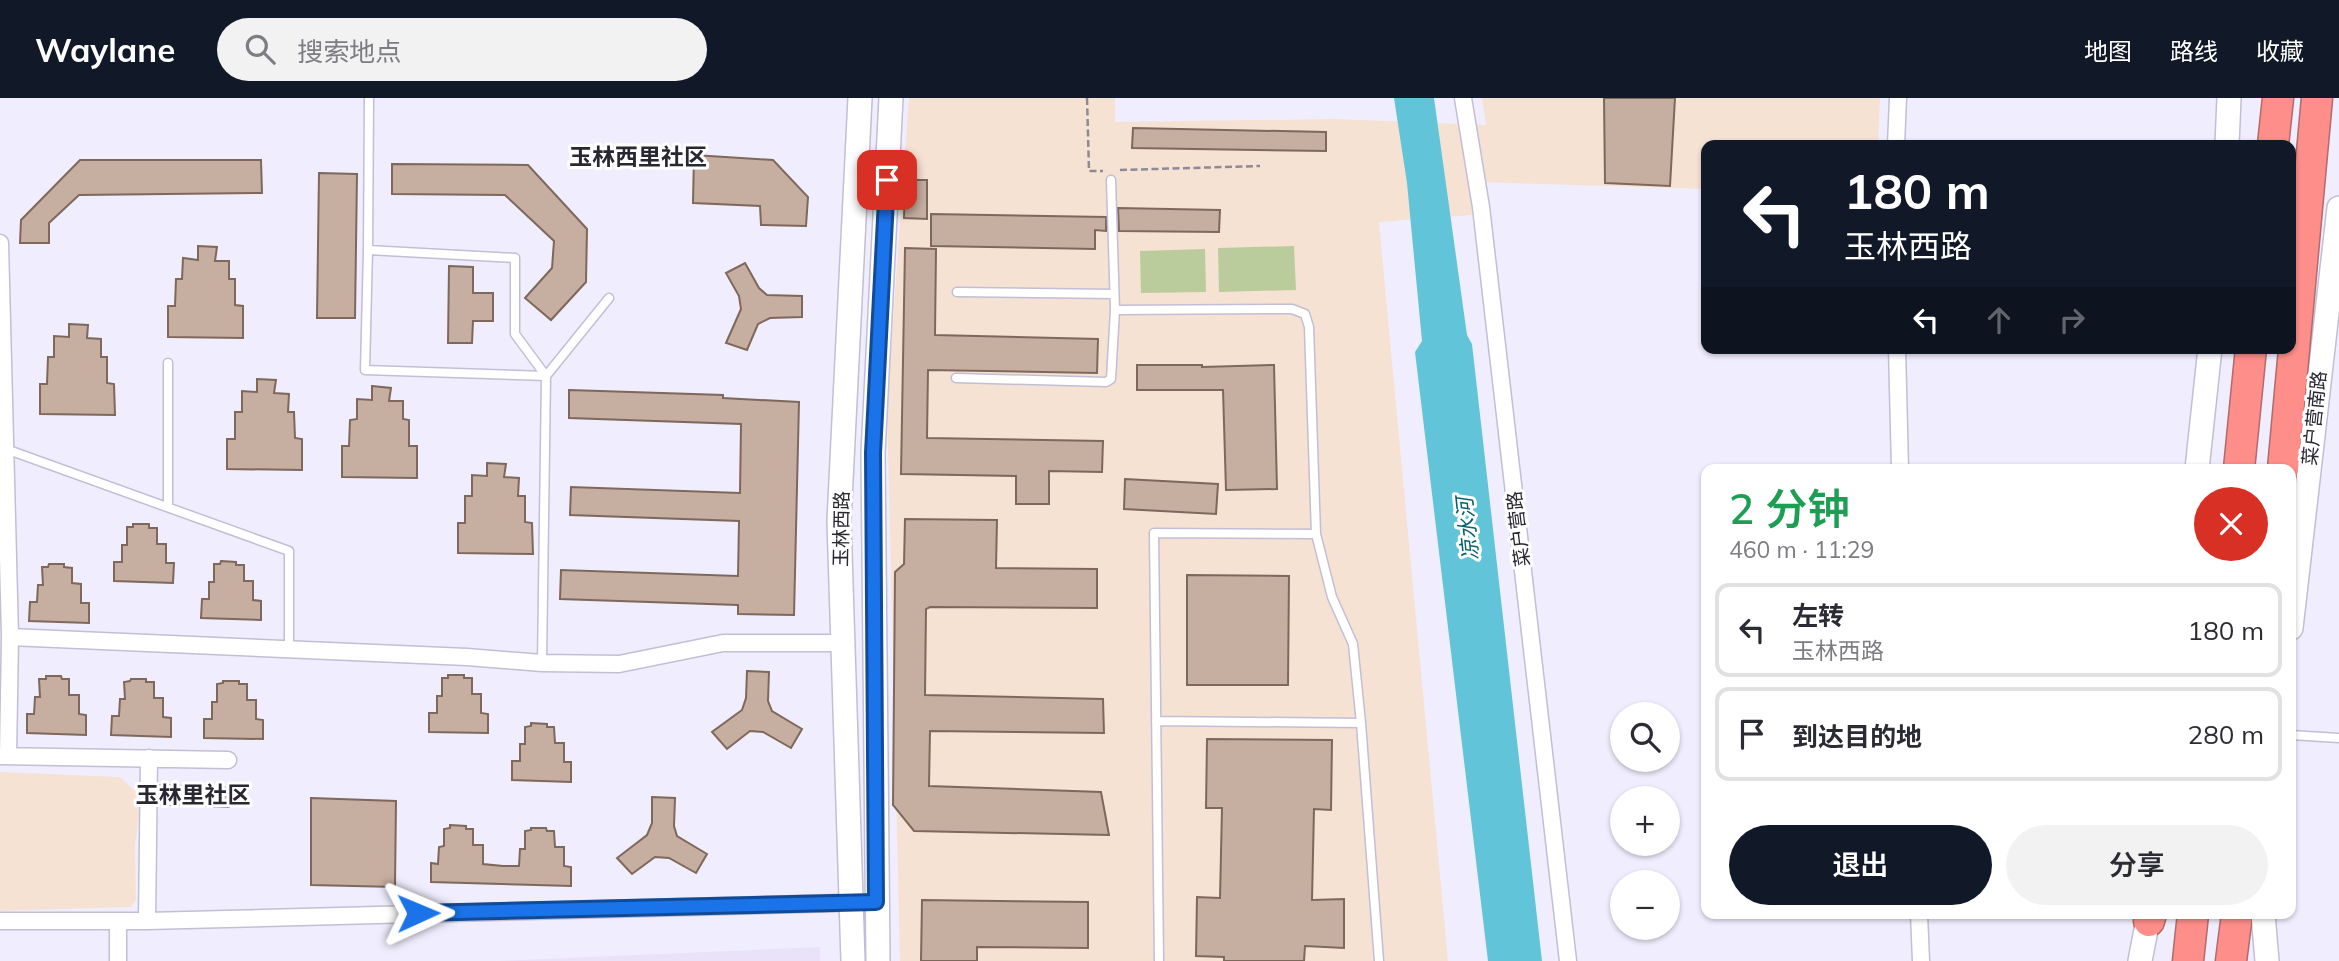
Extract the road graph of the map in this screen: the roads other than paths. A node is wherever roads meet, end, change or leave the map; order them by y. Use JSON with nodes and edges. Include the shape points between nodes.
{"nodes":[{"id":1,"x":369,"y":98,"type":"edge"},
{"id":2,"x":860,"y":98,"type":"edge"},
{"id":3,"x":891,"y":98,"type":"edge"},
{"id":4,"x":1463,"y":98,"type":"edge"},
{"id":5,"x":1898,"y":98,"type":"edge"},
{"id":6,"x":2229,"y":98,"type":"edge"},
{"id":7,"x":2278,"y":98,"type":"edge"},
{"id":8,"x":2317,"y":98,"type":"edge"},
{"id":9,"x":1896,"y":140,"type":"edge"},
{"id":10,"x":2227,"y":140,"type":"edge"},
{"id":11,"x":2274,"y":140,"type":"edge"},
{"id":12,"x":1111,"y":180,"type":"dead end"},
{"id":13,"x":2339,"y":208,"type":"edge"},
{"id":14,"x":0,"y":243,"type":"edge"},
{"id":15,"x":368,"y":250,"type":"junction"},
{"id":16,"x":957,"y":292,"type":"dead end"},
{"id":17,"x":1114,"y":294,"type":"junction"},
{"id":18,"x":609,"y":298,"type":"dead end"},
{"id":19,"x":1115,"y":310,"type":"junction"},
{"id":20,"x":2296,"y":327,"type":"edge"},
{"id":21,"x":1897,"y":354,"type":"edge"},
{"id":22,"x":2209,"y":354,"type":"edge"},
{"id":23,"x":2250,"y":354,"type":"edge"},
{"id":24,"x":2294,"y":354,"type":"edge"},
{"id":25,"x":168,"y":363,"type":"dead end"},
{"id":26,"x":546,"y":376,"type":"junction"},
{"id":27,"x":956,"y":378,"type":"dead end"},
{"id":28,"x":3,"y":449,"type":"edge"},
{"id":29,"x":1900,"y":464,"type":"edge"},
{"id":30,"x":2198,"y":464,"type":"edge"},
{"id":31,"x":2239,"y":464,"type":"edge"},
{"id":32,"x":2283,"y":464,"type":"edge"},
{"id":33,"x":168,"y":507,"type":"junction"},
{"id":34,"x":1316,"y":534,"type":"junction"},
{"id":35,"x":2296,"y":584,"type":"edge"},
{"id":36,"x":10,"y":637,"type":"junction"},
{"id":37,"x":842,"y":643,"type":"junction"},
{"id":38,"x":289,"y":649,"type":"junction"},
{"id":39,"x":541,"y":663,"type":"junction"},
{"id":40,"x":1156,"y":721,"type":"junction"},
{"id":41,"x":1361,"y":723,"type":"junction"},
{"id":42,"x":2296,"y":735,"type":"edge"},
{"id":43,"x":2339,"y":738,"type":"edge"},
{"id":44,"x":4,"y":756,"type":"edge"},
{"id":45,"x":149,"y":758,"type":"junction"},
{"id":46,"x":228,"y":760,"type":"dead end"},
{"id":47,"x":852,"y":902,"type":"junction"},
{"id":48,"x":876,"y":902,"type":"junction"},
{"id":49,"x":1919,"y":919,"type":"edge"},
{"id":50,"x":2149,"y":919,"type":"edge"},
{"id":51,"x":2193,"y":919,"type":"edge"},
{"id":52,"x":2236,"y":919,"type":"edge"},
{"id":53,"x":2263,"y":919,"type":"edge"},
{"id":54,"x":0,"y":921,"type":"edge"},
{"id":55,"x":117,"y":921,"type":"junction"},
{"id":56,"x":147,"y":921,"type":"junction"},
{"id":57,"x":118,"y":961,"type":"edge"},
{"id":58,"x":853,"y":961,"type":"edge"},
{"id":59,"x":878,"y":961,"type":"edge"},
{"id":60,"x":1159,"y":961,"type":"edge"},
{"id":61,"x":1379,"y":961,"type":"edge"},
{"id":62,"x":1568,"y":961,"type":"edge"},
{"id":63,"x":1921,"y":961,"type":"edge"},
{"id":64,"x":2140,"y":961,"type":"edge"},
{"id":65,"x":2189,"y":961,"type":"edge"},
{"id":66,"x":2231,"y":961,"type":"edge"},
{"id":67,"x":2267,"y":961,"type":"edge"}],
"edges":[{"from":1,"to":15,"type":"lane"},
{"from":2,"to":37,"type":"street","name":"玉林西路","via":[[839,521]]},
{"from":3,"to":48,"type":"street","name":"玉林西路","via":[[873,453]]},
{"from":4,"to":62,"type":"street","name":"菜户营路","via":[[1481,207]]},
{"from":5,"to":9,"type":"street"},
{"from":6,"to":10,"type":"street"},
{"from":7,"to":11,"type":"highway"},
{"from":8,"to":20,"type":"highway","name":"菜户营南路"},
{"from":12,"to":17,"type":"lane"},
{"from":13,"to":35,"type":"street","name":"菜户营南路"},
{"from":14,"to":28,"type":"street"},
{"from":15,"to":26,"type":"lane","via":[[515,258],[515,334]]},
{"from":15,"to":26,"type":"lane","via":[[365,370]]},
{"from":16,"to":17,"type":"lane"},
{"from":17,"to":19,"type":"lane"},
{"from":18,"to":26,"type":"lane"},
{"from":19,"to":27,"type":"lane","via":[[1111,379],[1105,382]]},
{"from":19,"to":34,"type":"lane","via":[[1292,309],[1305,314]]},
{"from":21,"to":29,"type":"street"},
{"from":22,"to":30,"type":"street"},
{"from":23,"to":31,"type":"highway"},
{"from":24,"to":32,"type":"highway","name":"菜户营南路"},
{"from":25,"to":33,"type":"lane"},
{"from":26,"to":39,"type":"lane"},
{"from":28,"to":33,"type":"lane"},
{"from":28,"to":36,"type":"street"},
{"from":33,"to":38,"type":"lane","via":[[289,551]]},
{"from":34,"to":40,"type":"lane","via":[[1154,533]]},
{"from":34,"to":41,"type":"lane","via":[[1332,597],[1353,644]]},
{"from":36,"to":38,"type":"street"},
{"from":36,"to":44,"type":"street"},
{"from":37,"to":39,"type":"street","via":[[723,643],[619,664]]},
{"from":37,"to":47,"type":"street","name":"玉林西路"},
{"from":38,"to":39,"type":"street"},
{"from":40,"to":41,"type":"lane"},
{"from":40,"to":60,"type":"lane"},
{"from":41,"to":61,"type":"lane"},
{"from":42,"to":43,"type":"lane"},
{"from":44,"to":45,"type":"street"},
{"from":45,"to":46,"type":"street"},
{"from":45,"to":56,"type":"street"},
{"from":47,"to":48,"type":"street"},
{"from":47,"to":56,"type":"street"},
{"from":47,"to":58,"type":"street","name":"玉林西路"},
{"from":48,"to":59,"type":"street","name":"玉林西路"},
{"from":49,"to":63,"type":"street"},
{"from":50,"to":64,"type":"street"},
{"from":51,"to":65,"type":"highway"},
{"from":52,"to":66,"type":"highway"},
{"from":53,"to":67,"type":"street"},
{"from":54,"to":55,"type":"street"},
{"from":55,"to":56,"type":"street"},
{"from":55,"to":57,"type":"street"}]}
